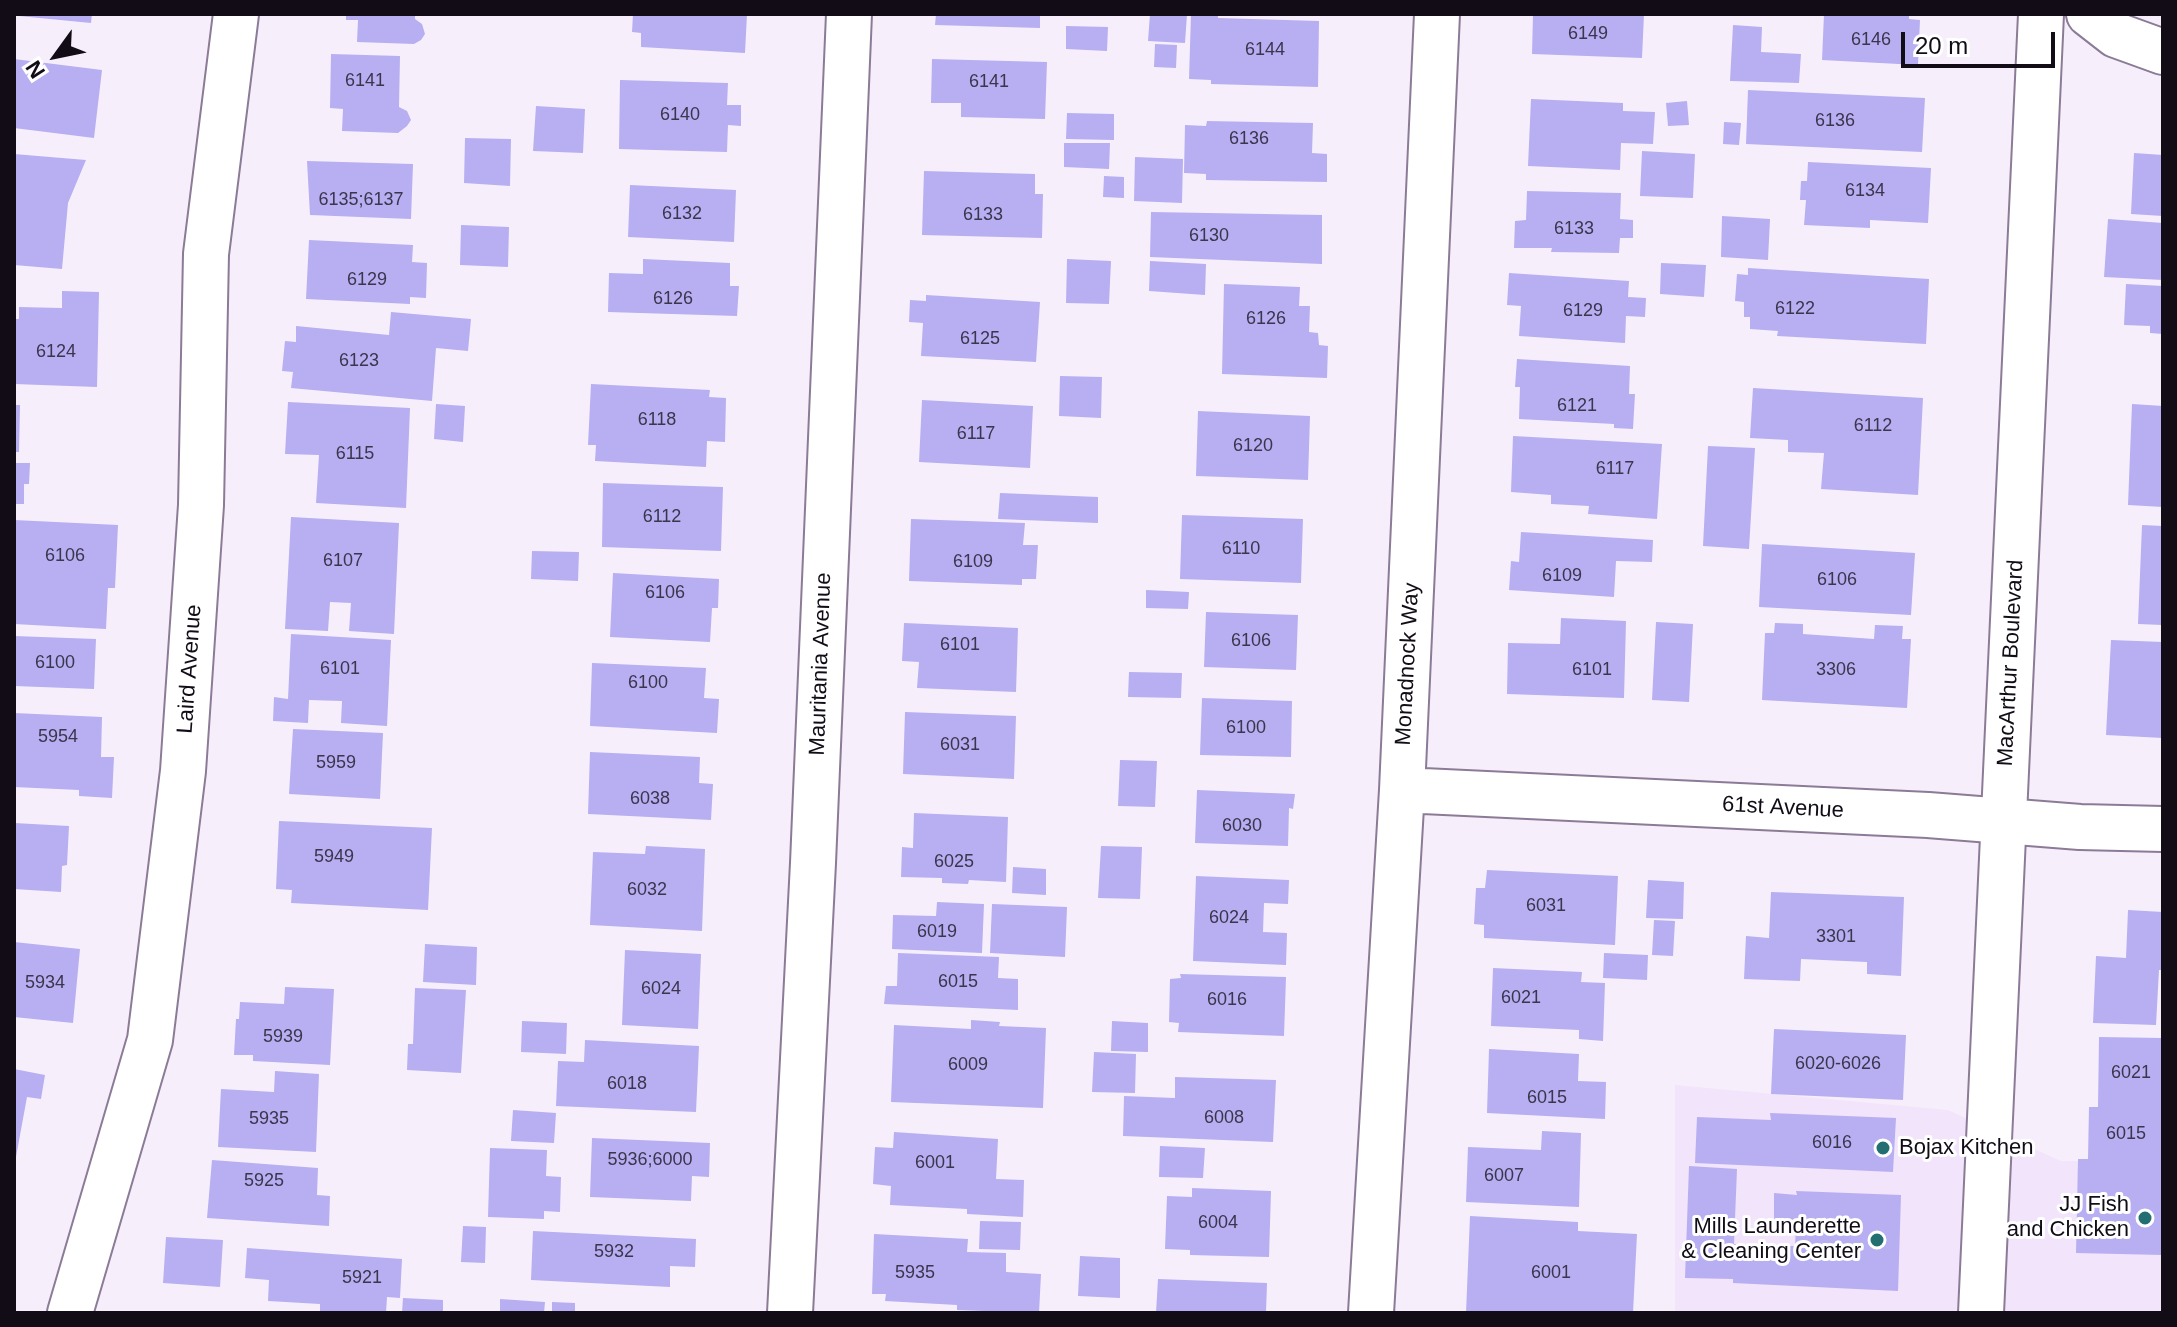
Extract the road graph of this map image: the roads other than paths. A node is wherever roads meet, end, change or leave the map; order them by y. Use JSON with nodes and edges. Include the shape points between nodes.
{"nodes":[{"id":1,"x":236,"y":14,"type":"edge"},
{"id":2,"x":849,"y":14,"type":"edge"},
{"id":3,"x":1437,"y":14,"type":"edge"},
{"id":4,"x":2041,"y":14,"type":"edge"},
{"id":5,"x":2089,"y":14,"type":"edge"},
{"id":6,"x":2163,"y":52,"type":"edge"},
{"id":7,"x":1402,"y":790,"type":"junction"},
{"id":8,"x":2004,"y":820,"type":"junction"},
{"id":9,"x":2163,"y":829,"type":"edge"},
{"id":10,"x":70,"y":1313,"type":"edge"},
{"id":11,"x":790,"y":1313,"type":"edge"},
{"id":12,"x":1371,"y":1313,"type":"edge"},
{"id":13,"x":1981,"y":1313,"type":"edge"}],
"edges":[{"from":1,"to":10,"type":"street","name":"Laird Avenue","via":[[206,254],[201,505],[183,771],[150,1040]]},
{"from":2,"to":11,"type":"street","name":"Mauritania Avenue"},
{"from":3,"to":7,"type":"street","name":"Monadnock Way"},
{"from":4,"to":8,"type":"street","name":"MacArthur Boulevard"},
{"from":5,"to":6,"type":"street","via":[[2116,35]]},
{"from":7,"to":8,"type":"street","name":"61st Avenue"},
{"from":7,"to":12,"type":"street","name":"Monadnock Way"},
{"from":8,"to":9,"type":"street","name":"61st Avenue"},
{"from":8,"to":13,"type":"street","name":"MacArthur Boulevard"}]}
